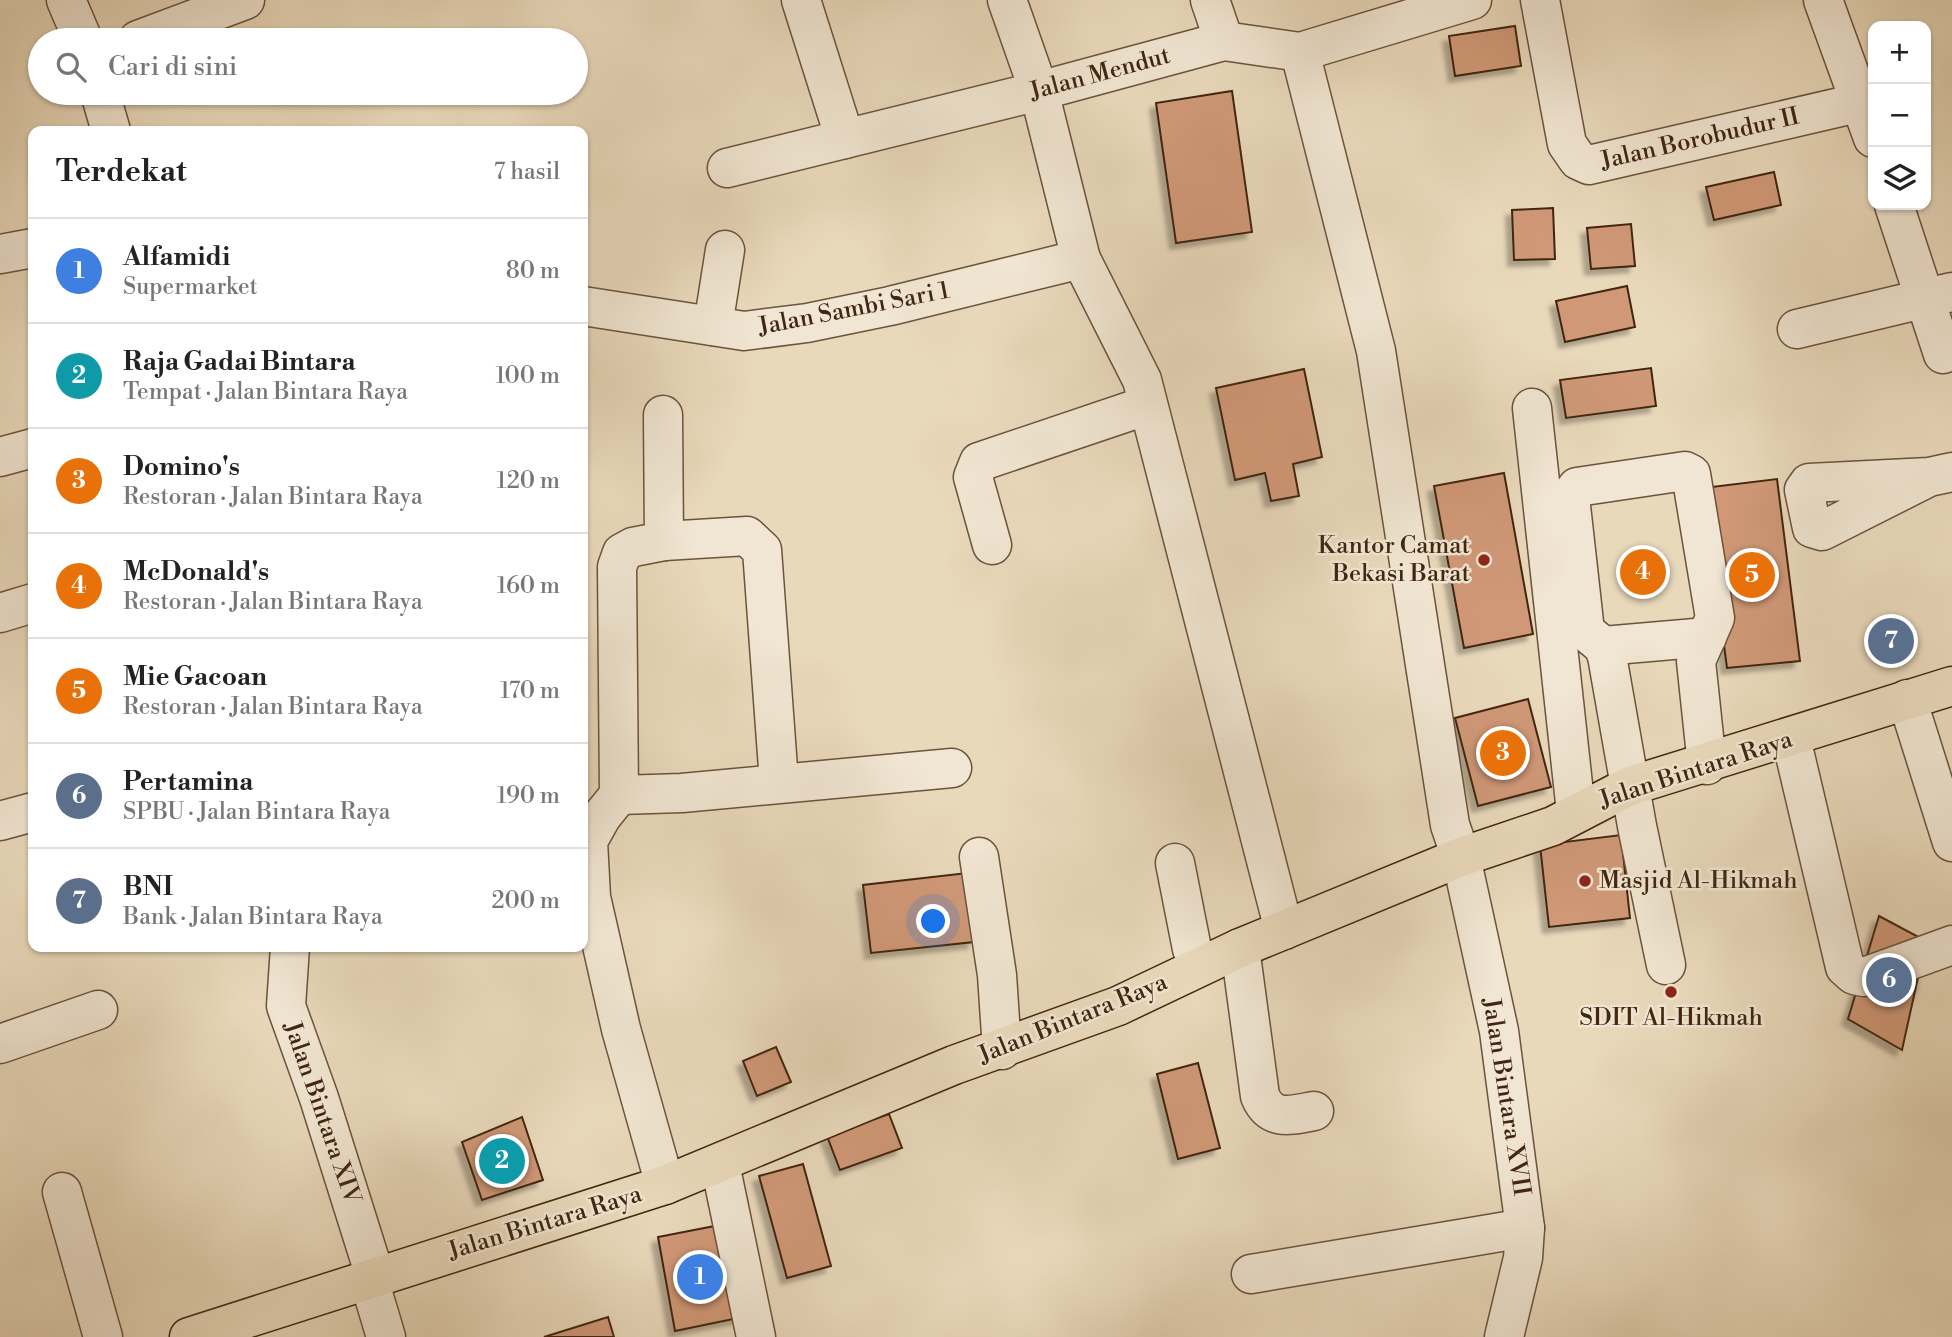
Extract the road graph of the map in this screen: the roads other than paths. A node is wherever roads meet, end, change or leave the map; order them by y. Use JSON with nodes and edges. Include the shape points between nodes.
{"nodes":[{"id":1,"x":66,"y":0,"type":"edge"},
{"id":2,"x":245,"y":0,"type":"edge"},
{"id":3,"x":801,"y":0,"type":"edge"},
{"id":4,"x":1007,"y":0,"type":"edge"},
{"id":5,"x":1210,"y":0,"type":"edge"},
{"id":6,"x":1472,"y":0,"type":"edge"},
{"id":7,"x":1539,"y":0,"type":"edge"},
{"id":8,"x":1823,"y":0,"type":"edge"},
{"id":9,"x":78,"y":28,"type":"edge"},
{"id":10,"x":170,"y":28,"type":"edge"},
{"id":11,"x":1224,"y":41,"type":"junction"},
{"id":12,"x":1300,"y":52,"type":"junction"},
{"id":13,"x":1039,"y":91,"type":"junction"},
{"id":14,"x":1862,"y":102,"type":"junction"},
{"id":15,"x":103,"y":105,"type":"edge"},
{"id":16,"x":1868,"y":122,"type":"edge"},
{"id":17,"x":110,"y":126,"type":"edge"},
{"id":18,"x":845,"y":139,"type":"junction"},
{"id":19,"x":727,"y":168,"type":"dead end"},
{"id":20,"x":1896,"y":210,"type":"edge"},
{"id":21,"x":28,"y":248,"type":"edge"},
{"id":22,"x":726,"y":250,"type":"dead end"},
{"id":23,"x":0,"y":254,"type":"edge"},
{"id":24,"x":1081,"y":259,"type":"junction"},
{"id":25,"x":1937,"y":295,"type":"edge"},
{"id":26,"x":588,"y":307,"type":"edge"},
{"id":27,"x":713,"y":326,"type":"junction"},
{"id":28,"x":1797,"y":329,"type":"dead end"},
{"id":29,"x":1943,"y":354,"type":"dead end"},
{"id":30,"x":1148,"y":404,"type":"junction"},
{"id":31,"x":1532,"y":408,"type":"dead end"},
{"id":32,"x":663,"y":415,"type":"dead end"},
{"id":33,"x":28,"y":449,"type":"edge"},
{"id":34,"x":0,"y":457,"type":"edge"},
{"id":35,"x":664,"y":541,"type":"junction"},
{"id":36,"x":992,"y":545,"type":"dead end"},
{"id":37,"x":28,"y":605,"type":"edge"},
{"id":38,"x":0,"y":613,"type":"edge"},
{"id":39,"x":1707,"y":637,"type":"junction"},
{"id":40,"x":1603,"y":646,"type":"junction"},
{"id":41,"x":1952,"y":686,"type":"edge"},
{"id":42,"x":1907,"y":699,"type":"junction"},
{"id":43,"x":1791,"y":738,"type":"junction"},
{"id":44,"x":1707,"y":765,"type":"junction"},
{"id":45,"x":952,"y":768,"type":"dead end"},
{"id":46,"x":779,"y":782,"type":"junction"},
{"id":47,"x":1630,"y":786,"type":"junction"},
{"id":48,"x":620,"y":795,"type":"junction"},
{"id":49,"x":1576,"y":811,"type":"junction"},
{"id":50,"x":28,"y":813,"type":"edge"},
{"id":51,"x":0,"y":821,"type":"edge"},
{"id":52,"x":1952,"y":842,"type":"edge"},
{"id":53,"x":979,"y":857,"type":"dead end"},
{"id":54,"x":1461,"y":857,"type":"junction"},
{"id":55,"x":1175,"y":863,"type":"dead end"},
{"id":56,"x":1284,"y":930,"type":"junction"},
{"id":57,"x":1952,"y":945,"type":"edge"},
{"id":58,"x":1240,"y":948,"type":"junction"},
{"id":59,"x":290,"y":952,"type":"edge"},
{"id":60,"x":1201,"y":965,"type":"junction"},
{"id":61,"x":1667,"y":965,"type":"dead end"},
{"id":62,"x":98,"y":1010,"type":"dead end"},
{"id":63,"x":0,"y":1044,"type":"edge"},
{"id":64,"x":1002,"y":1050,"type":"junction"},
{"id":65,"x":1314,"y":1111,"type":"dead end"},
{"id":66,"x":720,"y":1164,"type":"junction"},
{"id":67,"x":665,"y":1185,"type":"junction"},
{"id":68,"x":62,"y":1192,"type":"dead end"},
{"id":69,"x":1525,"y":1228,"type":"junction"},
{"id":70,"x":1251,"y":1273,"type":"dead end"},
{"id":71,"x":372,"y":1278,"type":"junction"},
{"id":72,"x":103,"y":1337,"type":"edge"},
{"id":73,"x":189,"y":1337,"type":"edge"},
{"id":74,"x":386,"y":1337,"type":"edge"},
{"id":75,"x":756,"y":1337,"type":"edge"},
{"id":76,"x":1504,"y":1337,"type":"edge"}],
"edges":[{"from":1,"to":9,"type":"street"},
{"from":2,"to":10,"type":"street"},
{"from":3,"to":18,"type":"street"},
{"from":4,"to":13,"type":"street"},
{"from":5,"to":11,"type":"street"},
{"from":6,"to":12,"type":"street","name":"Jalan Mendut"},
{"from":7,"to":14,"type":"street","name":"Jalan Borobudur II","via":[[1567,144],[1578,160],[1589,165]]},
{"from":8,"to":14,"type":"street"},
{"from":11,"to":12,"type":"street","name":"Jalan Mendut"},
{"from":11,"to":13,"type":"street","name":"Jalan Mendut"},
{"from":12,"to":54,"type":"street","name":"Jalan Bintara XVII","via":[[1376,351],[1450,825]]},
{"from":13,"to":18,"type":"street","name":"Jalan Mendut"},
{"from":13,"to":24,"type":"street"},
{"from":14,"to":16,"type":"street"},
{"from":15,"to":17,"type":"street"},
{"from":18,"to":19,"type":"street","name":"Jalan Mendut"},
{"from":20,"to":25,"type":"street"},
{"from":21,"to":23,"type":"street"},
{"from":22,"to":27,"type":"street"},
{"from":24,"to":27,"type":"street","name":"Jalan Sambi Sari 1","via":[[807,323],[744,331]]},
{"from":24,"to":30,"type":"street","via":[[1142,380]]},
{"from":25,"to":28,"type":"street"},
{"from":25,"to":29,"type":"street"},
{"from":26,"to":27,"type":"street","name":"Jalan Sambi Sari 1"},
{"from":30,"to":36,"type":"street","via":[[979,462],[973,477]]},
{"from":30,"to":56,"type":"street"},
{"from":31,"to":49,"type":"street"},
{"from":32,"to":35,"type":"street"},
{"from":33,"to":34,"type":"street"},
{"from":35,"to":46,"type":"street","via":[[747,536],[762,550]]},
{"from":35,"to":48,"type":"street","via":[[633,547],[622,553],[617,566]]},
{"from":37,"to":38,"type":"street"},
{"from":39,"to":40,"type":"street"},
{"from":39,"to":40,"type":"street","via":[[1715,618],[1691,474],[1685,471],[1572,491],[1585,631]]},
{"from":39,"to":44,"type":"street","via":[[1696,661]]},
{"from":40,"to":47,"type":"street"},
{"from":41,"to":42,"type":"main road","name":"Jalan Bintara Raya"},
{"from":42,"to":43,"type":"main road","name":"Jalan Bintara Raya"},
{"from":42,"to":52,"type":"street"},
{"from":43,"to":44,"type":"main road","name":"Jalan Bintara Raya"},
{"from":43,"to":57,"type":"street","via":[[1845,967],[1864,977]]},
{"from":44,"to":47,"type":"main road","name":"Jalan Bintara Raya"},
{"from":45,"to":46,"type":"street"},
{"from":46,"to":48,"type":"street"},
{"from":47,"to":49,"type":"main road","name":"Jalan Bintara Raya"},
{"from":47,"to":61,"type":"street"},
{"from":48,"to":67,"type":"street","via":[[588,841],[591,897],[621,1029]]},
{"from":49,"to":54,"type":"main road","name":"Jalan Bintara Raya","via":[[1553,825]]},
{"from":50,"to":51,"type":"street"},
{"from":53,"to":64,"type":"street","via":[[997,975]]},
{"from":54,"to":56,"type":"main road","name":"Jalan Bintara Raya"},
{"from":54,"to":69,"type":"street","name":"Jalan Bintara XVII","via":[[1499,1031]]},
{"from":55,"to":60,"type":"street","via":[[1192,949]]},
{"from":56,"to":58,"type":"main road","name":"Jalan Bintara Raya"},
{"from":58,"to":60,"type":"main road","name":"Jalan Bintara Raya"},
{"from":58,"to":65,"type":"street","via":[[1265,1108],[1272,1115],[1284,1116]]},
{"from":59,"to":71,"type":"street","name":"Jalan Bintara XIV","via":[[286,1006],[319,1098]]},
{"from":60,"to":64,"type":"main road","name":"Jalan Bintara Raya","via":[[1118,1006]]},
{"from":62,"to":63,"type":"street"},
{"from":64,"to":66,"type":"main road","name":"Jalan Bintara Raya","via":[[954,1065]]},
{"from":66,"to":67,"type":"main road","name":"Jalan Bintara Raya"},
{"from":66,"to":75,"type":"street"},
{"from":67,"to":71,"type":"main road","name":"Jalan Bintara Raya"},
{"from":68,"to":72,"type":"street"},
{"from":69,"to":70,"type":"street"},
{"from":69,"to":76,"type":"street","name":"Jalan Bintara XVII","via":[[1523,1258]]},
{"from":71,"to":73,"type":"main road","name":"Jalan Bintara Raya"},
{"from":71,"to":74,"type":"street","name":"Jalan Bintara XIV"}]}
